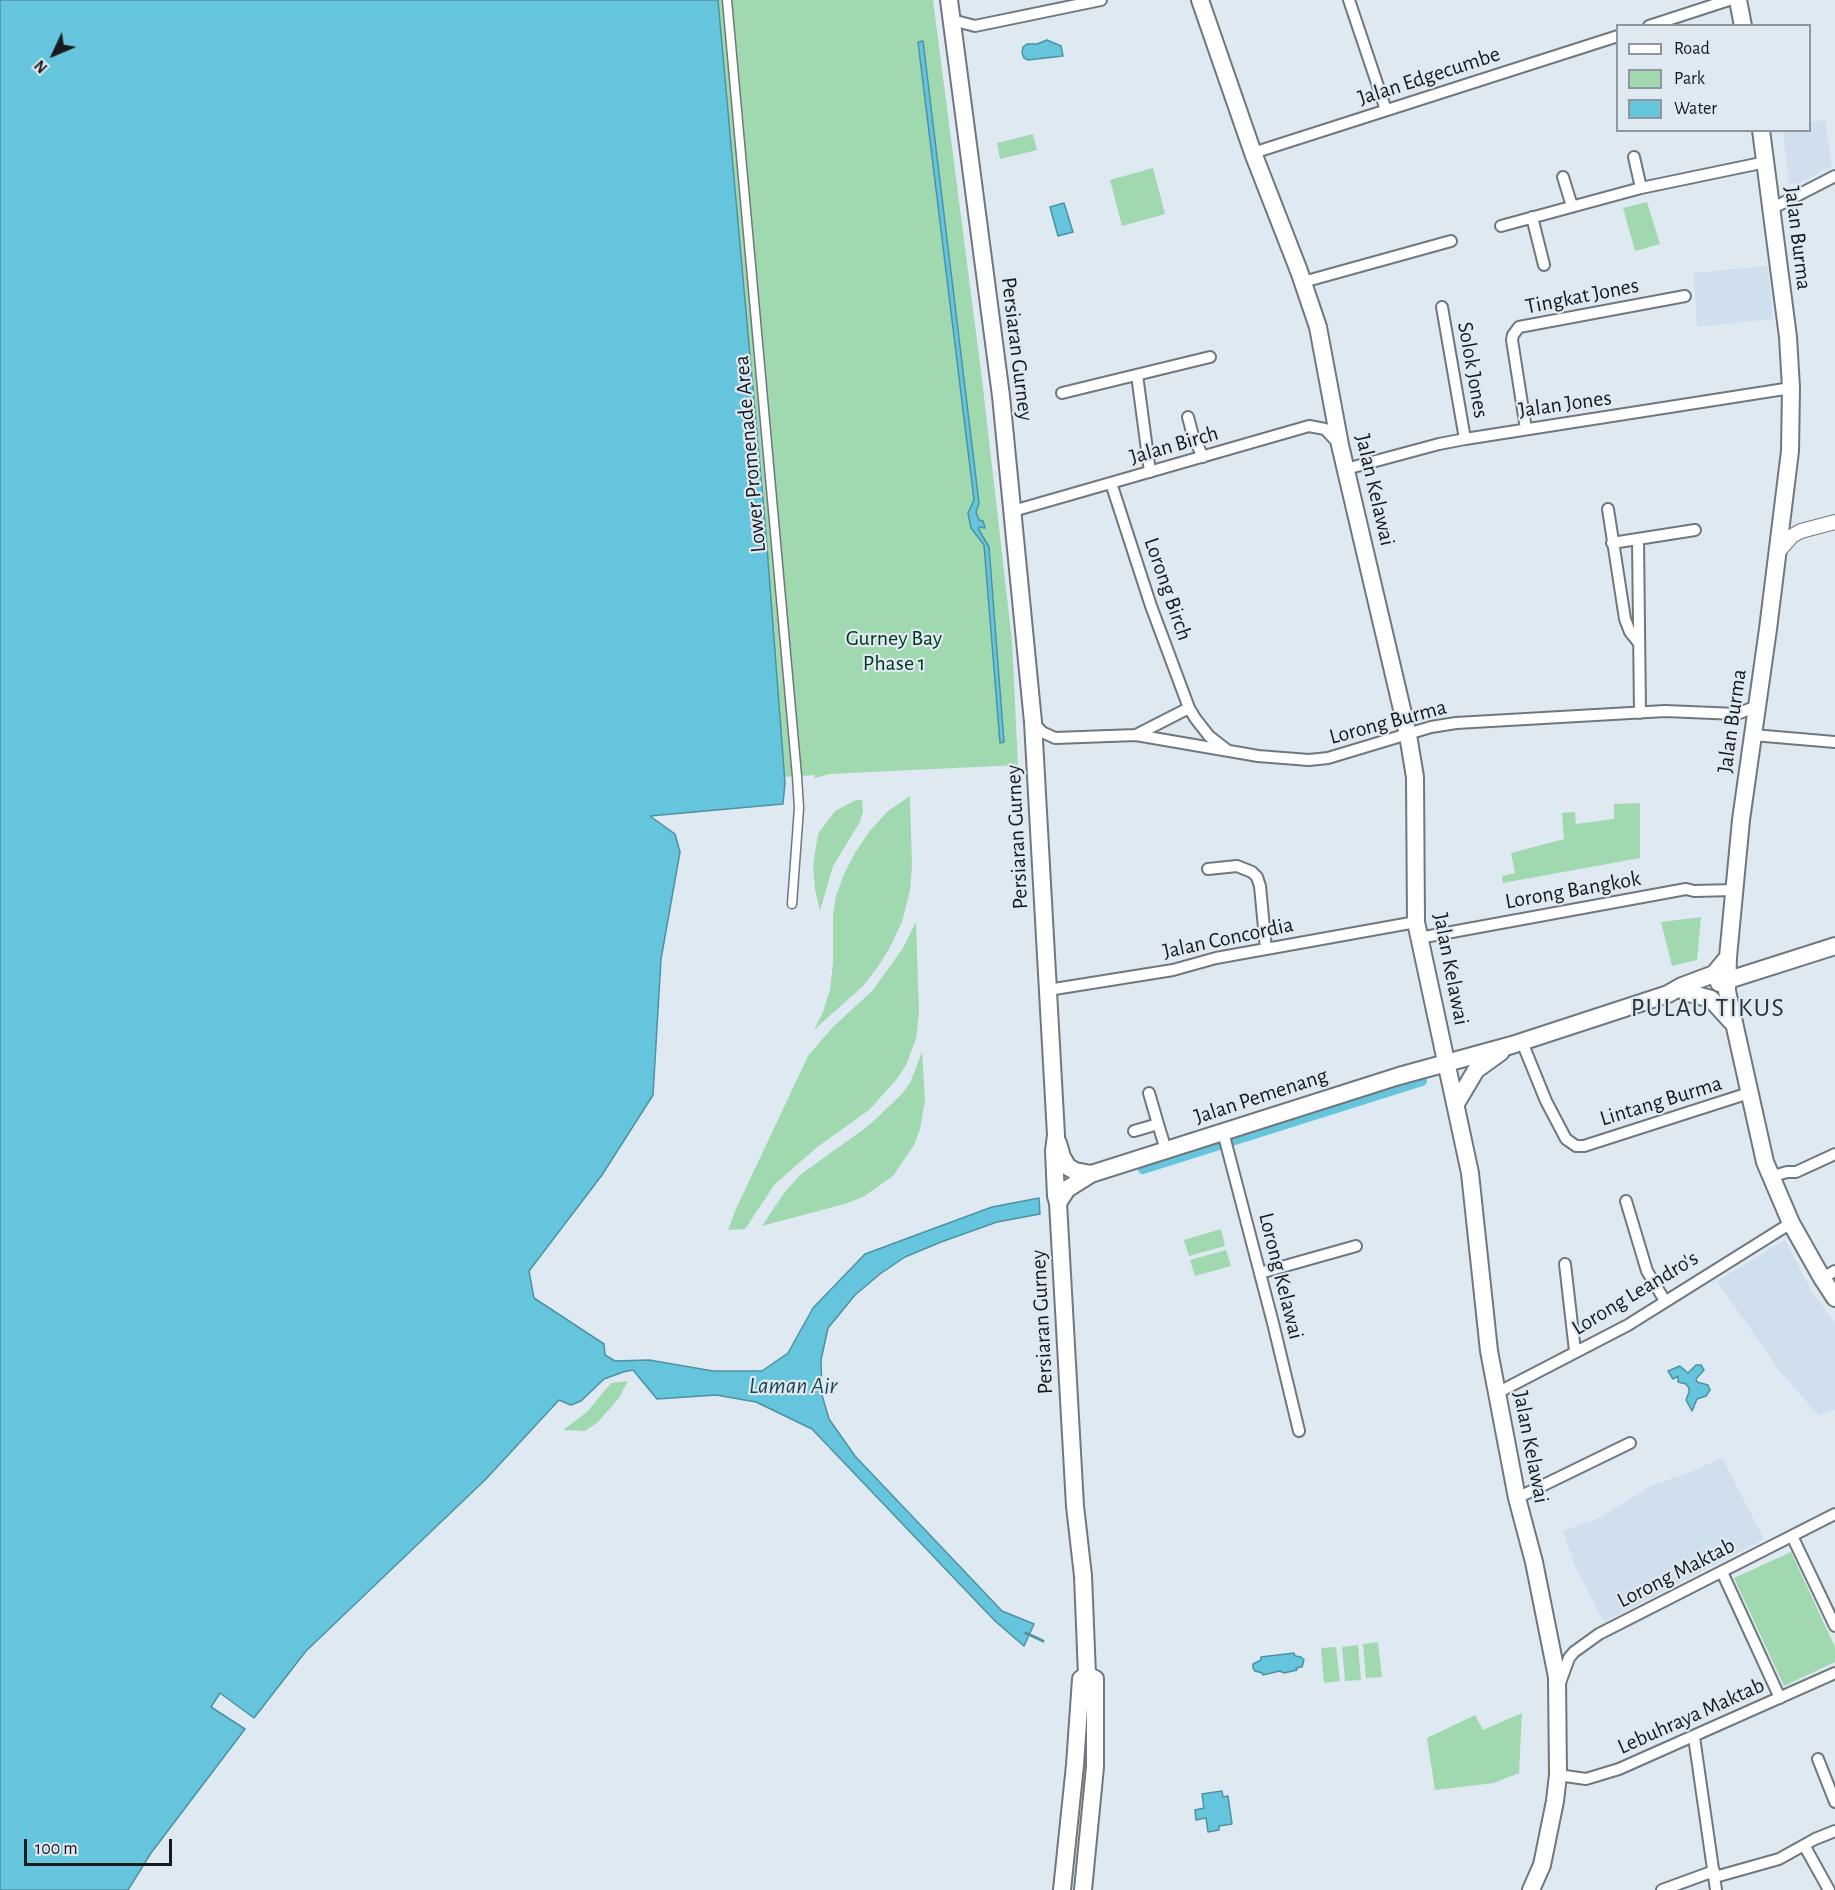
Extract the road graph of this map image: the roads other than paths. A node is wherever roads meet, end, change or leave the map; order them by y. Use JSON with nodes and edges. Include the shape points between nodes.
{"nodes":[{"id":1,"x":727,"y":0,"type":"edge"},
{"id":2,"x":949,"y":0,"type":"edge"},
{"id":3,"x":1101,"y":0,"type":"edge"},
{"id":4,"x":1200,"y":0,"type":"edge"},
{"id":5,"x":1349,"y":0,"type":"edge"},
{"id":6,"x":1729,"y":0,"type":"edge"},
{"id":7,"x":1738,"y":0,"type":"edge"},
{"id":8,"x":952,"y":20,"type":"junction"},
{"id":9,"x":1655,"y":24,"type":"edge"},
{"id":10,"x":1743,"y":24,"type":"edge"},
{"id":11,"x":1616,"y":36,"type":"edge"},
{"id":12,"x":1386,"y":110,"type":"junction"},
{"id":13,"x":1761,"y":132,"type":"edge"},
{"id":14,"x":1253,"y":153,"type":"junction"},
{"id":15,"x":1634,"y":158,"type":"dead end"},
{"id":16,"x":1766,"y":162,"type":"junction"},
{"id":17,"x":1835,"y":176,"type":"edge"},
{"id":18,"x":1563,"y":177,"type":"dead end"},
{"id":19,"x":1641,"y":188,"type":"junction"},
{"id":20,"x":1572,"y":207,"type":"junction"},
{"id":21,"x":1773,"y":208,"type":"junction"},
{"id":22,"x":1532,"y":217,"type":"junction"},
{"id":23,"x":1502,"y":226,"type":"dead end"},
{"id":24,"x":1451,"y":241,"type":"dead end"},
{"id":25,"x":1544,"y":266,"type":"dead end"},
{"id":26,"x":1303,"y":282,"type":"junction"},
{"id":27,"x":1684,"y":297,"type":"dead end"},
{"id":28,"x":1442,"y":307,"type":"dead end"},
{"id":29,"x":1210,"y":357,"type":"dead end"},
{"id":30,"x":1137,"y":375,"type":"junction"},
{"id":31,"x":1791,"y":388,"type":"junction"},
{"id":32,"x":1062,"y":393,"type":"dead end"},
{"id":33,"x":1188,"y":417,"type":"dead end"},
{"id":34,"x":1526,"y":429,"type":"junction"},
{"id":35,"x":1465,"y":439,"type":"junction"},
{"id":36,"x":1340,"y":445,"type":"junction"},
{"id":37,"x":1203,"y":457,"type":"junction"},
{"id":38,"x":1346,"y":469,"type":"junction"},
{"id":39,"x":1150,"y":472,"type":"junction"},
{"id":40,"x":1111,"y":483,"type":"junction"},
{"id":41,"x":1608,"y":509,"type":"dead end"},
{"id":42,"x":1013,"y":511,"type":"junction"},
{"id":43,"x":1835,"y":522,"type":"edge"},
{"id":44,"x":1695,"y":531,"type":"dead end"},
{"id":45,"x":1638,"y":539,"type":"junction"},
{"id":46,"x":1612,"y":543,"type":"junction"},
{"id":47,"x":1778,"y":552,"type":"junction"},
{"id":48,"x":1638,"y":642,"type":"junction"},
{"id":49,"x":1757,"y":706,"type":"junction"},
{"id":50,"x":1189,"y":708,"type":"junction"},
{"id":51,"x":1640,"y":713,"type":"junction"},
{"id":52,"x":1033,"y":722,"type":"junction"},
{"id":53,"x":1137,"y":735,"type":"junction"},
{"id":54,"x":1408,"y":735,"type":"junction"},
{"id":55,"x":1753,"y":735,"type":"junction"},
{"id":56,"x":1835,"y":742,"type":"edge"},
{"id":57,"x":1229,"y":752,"type":"junction"},
{"id":58,"x":1208,"y":869,"type":"dead end"},
{"id":59,"x":1734,"y":890,"type":"junction"},
{"id":60,"x":792,"y":904,"type":"dead end"},
{"id":61,"x":1418,"y":930,"type":"junction"},
{"id":62,"x":1835,"y":946,"type":"edge"},
{"id":63,"x":1266,"y":948,"type":"junction"},
{"id":64,"x":1728,"y":957,"type":"junction"},
{"id":65,"x":1727,"y":981,"type":"junction"},
{"id":66,"x":1048,"y":990,"type":"junction"},
{"id":67,"x":1677,"y":993,"type":"junction"},
{"id":68,"x":1734,"y":1024,"type":"junction"},
{"id":69,"x":1517,"y":1043,"type":"junction"},
{"id":70,"x":1447,"y":1062,"type":"junction"},
{"id":71,"x":1149,"y":1093,"type":"dead end"},
{"id":72,"x":1749,"y":1094,"type":"junction"},
{"id":73,"x":1456,"y":1102,"type":"junction"},
{"id":74,"x":1158,"y":1124,"type":"junction"},
{"id":75,"x":1134,"y":1131,"type":"dead end"},
{"id":76,"x":1056,"y":1135,"type":"junction"},
{"id":77,"x":1225,"y":1140,"type":"junction"},
{"id":78,"x":1166,"y":1150,"type":"junction"},
{"id":79,"x":1835,"y":1154,"type":"edge"},
{"id":80,"x":1090,"y":1174,"type":"junction"},
{"id":81,"x":1770,"y":1178,"type":"junction"},
{"id":82,"x":1626,"y":1201,"type":"dead end"},
{"id":83,"x":1058,"y":1203,"type":"junction"},
{"id":84,"x":1791,"y":1223,"type":"junction"},
{"id":85,"x":1356,"y":1246,"type":"dead end"},
{"id":86,"x":1565,"y":1264,"type":"dead end"},
{"id":87,"x":1260,"y":1273,"type":"junction"},
{"id":88,"x":1828,"y":1275,"type":"edge"},
{"id":89,"x":1835,"y":1298,"type":"edge"},
{"id":90,"x":1665,"y":1301,"type":"junction"},
{"id":91,"x":1575,"y":1352,"type":"junction"},
{"id":92,"x":1497,"y":1393,"type":"junction"},
{"id":93,"x":1299,"y":1431,"type":"dead end"},
{"id":94,"x":1630,"y":1443,"type":"dead end"},
{"id":95,"x":1517,"y":1498,"type":"junction"},
{"id":96,"x":1835,"y":1514,"type":"edge"},
{"id":97,"x":1792,"y":1536,"type":"junction"},
{"id":98,"x":1722,"y":1572,"type":"junction"},
{"id":99,"x":1835,"y":1626,"type":"edge"},
{"id":100,"x":1835,"y":1673,"type":"edge"},
{"id":101,"x":1087,"y":1675,"type":"junction"},
{"id":102,"x":1558,"y":1690,"type":"junction"},
{"id":103,"x":1780,"y":1698,"type":"junction"},
{"id":104,"x":1694,"y":1737,"type":"junction"},
{"id":105,"x":1818,"y":1760,"type":"dead end"},
{"id":106,"x":1075,"y":1765,"type":"junction"},
{"id":107,"x":1095,"y":1767,"type":"junction"},
{"id":108,"x":1558,"y":1775,"type":"junction"},
{"id":109,"x":1835,"y":1802,"type":"edge"},
{"id":110,"x":1835,"y":1831,"type":"edge"},
{"id":111,"x":1804,"y":1845,"type":"junction"},
{"id":112,"x":1715,"y":1874,"type":"junction"},
{"id":113,"x":1062,"y":1890,"type":"edge"},
{"id":114,"x":1083,"y":1890,"type":"edge"},
{"id":115,"x":1531,"y":1890,"type":"edge"},
{"id":116,"x":1662,"y":1890,"type":"edge"},
{"id":117,"x":1716,"y":1890,"type":"edge"},
{"id":118,"x":1828,"y":1890,"type":"edge"}],
"edges":[{"from":1,"to":60,"type":"street","name":"Lower Promenade Area","via":[[797,776]]},
{"from":2,"to":8,"type":"main road","name":"Persiaran Gurney"},
{"from":3,"to":8,"type":"street","via":[[975,26]]},
{"from":4,"to":14,"type":"main road","name":"Jalan Kelawai"},
{"from":5,"to":12,"type":"street"},
{"from":6,"to":9,"type":"street"},
{"from":7,"to":10,"type":"main road"},
{"from":8,"to":42,"type":"main road","name":"Persiaran Gurney","via":[[1002,396]]},
{"from":11,"to":12,"type":"street","name":"Jalan Edgecumbe"},
{"from":12,"to":14,"type":"street","name":"Jalan Edgecumbe"},
{"from":13,"to":16,"type":"main road","name":"Jalan Burma"},
{"from":14,"to":26,"type":"main road","name":"Jalan Kelawai"},
{"from":15,"to":19,"type":"street"},
{"from":16,"to":19,"type":"street"},
{"from":16,"to":21,"type":"main road","name":"Jalan Burma"},
{"from":17,"to":21,"type":"street"},
{"from":18,"to":20,"type":"street"},
{"from":19,"to":20,"type":"street"},
{"from":20,"to":22,"type":"street"},
{"from":21,"to":31,"type":"main road","name":"Jalan Burma"},
{"from":22,"to":23,"type":"street"},
{"from":22,"to":25,"type":"street"},
{"from":24,"to":26,"type":"street"},
{"from":26,"to":36,"type":"main road","name":"Jalan Kelawai","via":[[1318,327]]},
{"from":27,"to":34,"type":"street","name":"Tingkat Jones","via":[[1519,327],[1512,340]]},
{"from":28,"to":35,"type":"street","name":"Solok Jones"},
{"from":29,"to":30,"type":"street"},
{"from":30,"to":32,"type":"street"},
{"from":30,"to":39,"type":"street"},
{"from":31,"to":34,"type":"street","name":"Jalan Jones"},
{"from":31,"to":47,"type":"main road","name":"Jalan Burma","via":[[1790,451]]},
{"from":33,"to":37,"type":"street"},
{"from":34,"to":35,"type":"street","name":"Jalan Jones"},
{"from":35,"to":38,"type":"street","name":"Jalan Jones"},
{"from":36,"to":37,"type":"street","name":"Jalan Birch","via":[[1325,429],[1309,426]]},
{"from":36,"to":38,"type":"main road","name":"Jalan Kelawai"},
{"from":37,"to":39,"type":"street","name":"Jalan Birch"},
{"from":38,"to":54,"type":"main road","name":"Jalan Kelawai"},
{"from":39,"to":40,"type":"street","name":"Jalan Birch"},
{"from":40,"to":42,"type":"street","name":"Jalan Birch"},
{"from":40,"to":50,"type":"street","name":"Lorong Birch"},
{"from":41,"to":46,"type":"street"},
{"from":42,"to":52,"type":"main road","name":"Persiaran Gurney"},
{"from":43,"to":47,"type":"street","via":[[1798,533]]},
{"from":44,"to":45,"type":"street"},
{"from":45,"to":46,"type":"street"},
{"from":45,"to":48,"type":"street"},
{"from":46,"to":48,"type":"street","via":[[1625,619]]},
{"from":47,"to":49,"type":"main road","name":"Jalan Burma"},
{"from":48,"to":51,"type":"street"},
{"from":49,"to":51,"type":"street","name":"Lorong Burma","via":[[1737,714]]},
{"from":49,"to":55,"type":"main road","name":"Jalan Burma"},
{"from":50,"to":53,"type":"street"},
{"from":50,"to":57,"type":"street","name":"Lorong Birch","via":[[1209,736]]},
{"from":51,"to":54,"type":"street","name":"Lorong Burma","via":[[1456,723]]},
{"from":52,"to":53,"type":"street","name":"Lorong Burma","via":[[1055,738]]},
{"from":52,"to":66,"type":"main road","name":"Persiaran Gurney"},
{"from":53,"to":57,"type":"street","name":"Lorong Burma"},
{"from":54,"to":57,"type":"street","name":"Lorong Burma","via":[[1328,758],[1285,759]]},
{"from":54,"to":61,"type":"main road","name":"Jalan Kelawai","via":[[1415,777]]},
{"from":55,"to":56,"type":"street"},
{"from":55,"to":59,"type":"main road","name":"Jalan Burma"},
{"from":58,"to":63,"type":"street","via":[[1237,866],[1257,877]]},
{"from":59,"to":61,"type":"street","name":"Lorong Bangkok","via":[[1686,889]]},
{"from":59,"to":64,"type":"main road","name":"Jalan Burma"},
{"from":61,"to":63,"type":"street","name":"Jalan Concordia"},
{"from":61,"to":70,"type":"main road","name":"Jalan Kelawai"},
{"from":62,"to":65,"type":"main road"},
{"from":63,"to":66,"type":"street","name":"Jalan Concordia","via":[[1173,970]]},
{"from":64,"to":65,"type":"main road","name":"Jalan Burma"},
{"from":64,"to":67,"type":"main road","via":[[1714,974],[1682,986]]},
{"from":65,"to":67,"type":"main road"},
{"from":65,"to":68,"type":"main road","name":"Jalan Burma"},
{"from":66,"to":76,"type":"main road","name":"Persiaran Gurney"},
{"from":67,"to":68,"type":"main road","via":[[1711,999]]},
{"from":67,"to":69,"type":"main road"},
{"from":68,"to":72,"type":"main road","name":"Jalan Burma"},
{"from":69,"to":70,"type":"main road","name":"Jalan Pemenang"},
{"from":69,"to":72,"type":"street","name":"Lintang Burma","via":[[1566,1139],[1576,1146]]},
{"from":69,"to":73,"type":"main road","via":[[1476,1070]]},
{"from":70,"to":73,"type":"main road","name":"Jalan Kelawai"},
{"from":70,"to":77,"type":"main road","name":"Jalan Pemenang"},
{"from":71,"to":74,"type":"street"},
{"from":72,"to":81,"type":"main road","name":"Jalan Burma"},
{"from":73,"to":92,"type":"main road","name":"Jalan Kelawai","via":[[1473,1193]]},
{"from":74,"to":75,"type":"street"},
{"from":74,"to":78,"type":"street"},
{"from":76,"to":80,"type":"main road","via":[[1068,1167]]},
{"from":76,"to":83,"type":"main road","name":"Persiaran Gurney"},
{"from":77,"to":78,"type":"main road","name":"Jalan Pemenang"},
{"from":77,"to":87,"type":"street","name":"Lorong Kelawai"},
{"from":78,"to":80,"type":"main road","name":"Jalan Pemenang"},
{"from":79,"to":81,"type":"street","via":[[1796,1172]]},
{"from":80,"to":83,"type":"main road","name":"Jalan Pemenang","via":[[1067,1189]]},
{"from":81,"to":84,"type":"main road","name":"Jalan Burma"},
{"from":82,"to":90,"type":"street","via":[[1647,1270]]},
{"from":83,"to":101,"type":"main road","name":"Persiaran Gurney"},
{"from":84,"to":88,"type":"main road","name":"Jalan Burma"},
{"from":84,"to":90,"type":"street","name":"Lorong Leandro's"},
{"from":85,"to":87,"type":"street"},
{"from":86,"to":91,"type":"street"},
{"from":87,"to":93,"type":"street","name":"Lorong Kelawai"},
{"from":88,"to":89,"type":"main road","name":"Jalan Burma"},
{"from":90,"to":91,"type":"street","name":"Lorong Leandro's"},
{"from":91,"to":92,"type":"street","name":"Lorong Leandro's"},
{"from":92,"to":95,"type":"main road","name":"Jalan Kelawai"},
{"from":94,"to":95,"type":"street"},
{"from":95,"to":102,"type":"main road","name":"Jalan Kelawai","via":[[1555,1661]]},
{"from":96,"to":97,"type":"street","name":"Lorong Maktab"},
{"from":97,"to":98,"type":"street","name":"Lorong Maktab"},
{"from":97,"to":99,"type":"street"},
{"from":98,"to":102,"type":"street","name":"Lorong Maktab","via":[[1586,1643],[1569,1658]]},
{"from":98,"to":103,"type":"street"},
{"from":100,"to":103,"type":"street","name":"Lebuhraya Maktab"},
{"from":101,"to":106,"type":"main road","name":"Persiaran Gurney","via":[[1081,1679]]},
{"from":101,"to":107,"type":"main road","name":"Persiaran Gurney","via":[[1095,1679]]},
{"from":102,"to":108,"type":"main road","name":"Jalan Kelawai"},
{"from":103,"to":104,"type":"street","name":"Lebuhraya Maktab"},
{"from":104,"to":108,"type":"street","name":"Lebuhraya Maktab","via":[[1597,1777]]},
{"from":104,"to":112,"type":"street"},
{"from":105,"to":109,"type":"street"},
{"from":106,"to":107,"type":"main road"},
{"from":106,"to":113,"type":"main road","name":"Persiaran Gurney"},
{"from":107,"to":114,"type":"main road","name":"Persiaran Gurney"},
{"from":108,"to":115,"type":"main road","name":"Jalan Kelawai","via":[[1542,1865]]},
{"from":110,"to":111,"type":"street"},
{"from":111,"to":112,"type":"street","via":[[1779,1859]]},
{"from":111,"to":118,"type":"street"},
{"from":112,"to":116,"type":"street"},
{"from":112,"to":117,"type":"street"}]}
